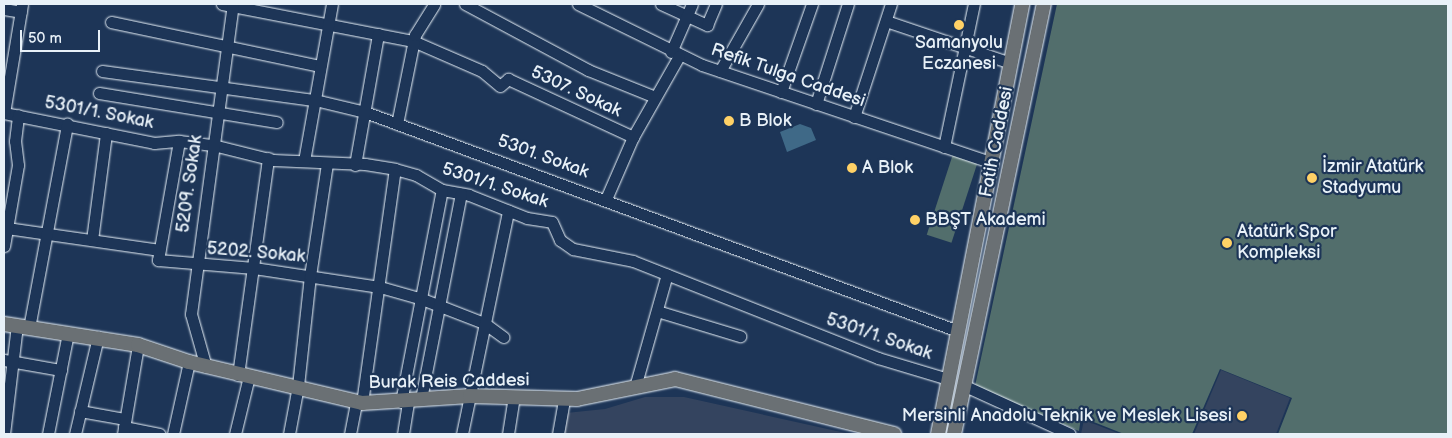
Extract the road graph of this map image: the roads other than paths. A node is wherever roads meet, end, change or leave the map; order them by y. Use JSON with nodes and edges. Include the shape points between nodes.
{"nodes":[{"id":1,"x":229,"y":4,"type":"edge"},
{"id":2,"x":332,"y":4,"type":"edge"},
{"id":3,"x":434,"y":4,"type":"edge"},
{"id":4,"x":465,"y":4,"type":"edge"},
{"id":5,"x":579,"y":4,"type":"edge"},
{"id":6,"x":661,"y":4,"type":"edge"},
{"id":7,"x":692,"y":4,"type":"edge"},
{"id":8,"x":716,"y":4,"type":"edge"},
{"id":9,"x":758,"y":4,"type":"edge"},
{"id":10,"x":812,"y":4,"type":"edge"},
{"id":11,"x":848,"y":4,"type":"edge"},
{"id":12,"x":891,"y":4,"type":"edge"},
{"id":13,"x":974,"y":4,"type":"edge"},
{"id":14,"x":1022,"y":4,"type":"edge"},
{"id":15,"x":1044,"y":4,"type":"edge"},
{"id":16,"x":22,"y":8,"type":"edge"},
{"id":17,"x":4,"y":9,"type":"edge"},
{"id":18,"x":687,"y":16,"type":"junction"},
{"id":19,"x":886,"y":21,"type":"junction"},
{"id":20,"x":111,"y":22,"type":"dead end"},
{"id":21,"x":328,"y":23,"type":"junction"},
{"id":22,"x":378,"y":34,"type":"junction"},
{"id":23,"x":413,"y":41,"type":"junction"},
{"id":24,"x":227,"y":44,"type":"junction"},
{"id":25,"x":964,"y":48,"type":"junction"},
{"id":26,"x":9,"y":50,"type":"edge"},
{"id":27,"x":675,"y":54,"type":"junction"},
{"id":28,"x":1011,"y":63,"type":"junction"},
{"id":29,"x":320,"y":66,"type":"junction"},
{"id":30,"x":102,"y":71,"type":"dead end"},
{"id":31,"x":720,"y":71,"type":"junction"},
{"id":32,"x":221,"y":87,"type":"junction"},
{"id":33,"x":5,"y":90,"type":"edge"},
{"id":34,"x":781,"y":92,"type":"junction"},
{"id":35,"x":99,"y":93,"type":"dead end"},
{"id":36,"x":656,"y":97,"type":"junction"},
{"id":37,"x":315,"y":100,"type":"junction"},
{"id":38,"x":816,"y":104,"type":"junction"},
{"id":39,"x":365,"y":112,"type":"junction"},
{"id":40,"x":4,"y":113,"type":"edge"},
{"id":41,"x":217,"y":113,"type":"junction"},
{"id":42,"x":18,"y":116,"type":"junction"},
{"id":43,"x":854,"y":118,"type":"junction"},
{"id":44,"x":277,"y":122,"type":"dead end"},
{"id":45,"x":67,"y":124,"type":"junction"},
{"id":46,"x":397,"y":124,"type":"junction"},
{"id":47,"x":106,"y":133,"type":"junction"},
{"id":48,"x":633,"y":138,"type":"junction"},
{"id":49,"x":179,"y":141,"type":"junction"},
{"id":50,"x":212,"y":145,"type":"junction"},
{"id":51,"x":944,"y":147,"type":"junction"},
{"id":52,"x":268,"y":158,"type":"junction"},
{"id":53,"x":304,"y":161,"type":"junction"},
{"id":54,"x":327,"y":163,"type":"junction"},
{"id":55,"x":993,"y":163,"type":"junction"},
{"id":56,"x":355,"y":164,"type":"junction"},
{"id":57,"x":395,"y":169,"type":"junction"},
{"id":58,"x":442,"y":190,"type":"junction"},
{"id":59,"x":462,"y":194,"type":"junction"},
{"id":60,"x":606,"y":199,"type":"junction"},
{"id":61,"x":508,"y":211,"type":"junction"},
{"id":62,"x":7,"y":228,"type":"junction"},
{"id":63,"x":45,"y":234,"type":"junction"},
{"id":64,"x":92,"y":240,"type":"junction"},
{"id":65,"x":4,"y":246,"type":"edge"},
{"id":66,"x":159,"y":250,"type":"junction"},
{"id":67,"x":196,"y":265,"type":"junction"},
{"id":68,"x":254,"y":268,"type":"junction"},
{"id":69,"x":667,"y":274,"type":"junction"},
{"id":70,"x":310,"y":276,"type":"junction"},
{"id":71,"x":380,"y":287,"type":"junction"},
{"id":72,"x":422,"y":299,"type":"junction"},
{"id":73,"x":441,"y":307,"type":"junction"},
{"id":74,"x":657,"y":310,"type":"junction"},
{"id":75,"x":484,"y":323,"type":"junction"},
{"id":76,"x":16,"y":326,"type":"edge"},
{"id":77,"x":958,"y":331,"type":"junction"},
{"id":78,"x":68,"y":333,"type":"junction"},
{"id":79,"x":740,"y":336,"type":"dead end"},
{"id":80,"x":98,"y":337,"type":"junction"},
{"id":81,"x":503,"y":337,"type":"dead end"},
{"id":82,"x":138,"y":345,"type":"junction"},
{"id":83,"x":8,"y":360,"type":"edge"},
{"id":84,"x":189,"y":362,"type":"junction"},
{"id":85,"x":206,"y":367,"type":"junction"},
{"id":86,"x":60,"y":370,"type":"junction"},
{"id":87,"x":243,"y":375,"type":"junction"},
{"id":88,"x":948,"y":379,"type":"junction"},
{"id":89,"x":298,"y":386,"type":"junction"},
{"id":90,"x":965,"y":386,"type":"junction"},
{"id":91,"x":635,"y":388,"type":"junction"},
{"id":92,"x":470,"y":396,"type":"junction"},
{"id":93,"x":514,"y":397,"type":"junction"},
{"id":94,"x":564,"y":400,"type":"junction"},
{"id":95,"x":410,"y":401,"type":"junction"},
{"id":96,"x":359,"y":402,"type":"junction"},
{"id":97,"x":80,"y":411,"type":"junction"},
{"id":98,"x":124,"y":427,"type":"edge"},
{"id":99,"x":1070,"y":433,"type":"edge"},
{"id":100,"x":4,"y":434,"type":"edge"},
{"id":101,"x":48,"y":434,"type":"edge"},
{"id":102,"x":75,"y":434,"type":"edge"},
{"id":103,"x":160,"y":434,"type":"edge"},
{"id":104,"x":173,"y":434,"type":"edge"},
{"id":105,"x":235,"y":434,"type":"edge"},
{"id":106,"x":289,"y":434,"type":"edge"},
{"id":107,"x":350,"y":434,"type":"edge"},
{"id":108,"x":403,"y":434,"type":"edge"},
{"id":109,"x":462,"y":434,"type":"edge"},
{"id":110,"x":508,"y":434,"type":"edge"},
{"id":111,"x":558,"y":434,"type":"edge"},
{"id":112,"x":894,"y":434,"type":"edge"},
{"id":113,"x":938,"y":434,"type":"edge"},
{"id":114,"x":954,"y":434,"type":"edge"}],
"edges":[{"from":1,"to":21,"type":"street","name":"5307. Sokak"},
{"from":1,"to":24,"type":"street","name":"5209. Sokak"},
{"from":2,"to":21,"type":"street"},
{"from":3,"to":23,"type":"street"},
{"from":4,"to":36,"type":"street","via":[[588,70]]},
{"from":5,"to":27,"type":"street","name":"Refik Tulga Caddesi"},
{"from":6,"to":18,"type":"street"},
{"from":7,"to":18,"type":"street","name":"5307. Sokak"},
{"from":8,"to":18,"type":"street","via":[[707,25]]},
{"from":9,"to":31,"type":"street"},
{"from":10,"to":34,"type":"street"},
{"from":11,"to":38,"type":"street"},
{"from":12,"to":19,"type":"street"},
{"from":13,"to":25,"type":"street"},
{"from":14,"to":28,"type":"main road"},
{"from":15,"to":90,"type":"main road","name":"Fatih Caddesi"},
{"from":16,"to":17,"type":"street"},
{"from":16,"to":26,"type":"street"},
{"from":18,"to":27,"type":"street","name":"5307. Sokak"},
{"from":19,"to":25,"type":"street"},
{"from":19,"to":43,"type":"street"},
{"from":20,"to":24,"type":"street"},
{"from":21,"to":22,"type":"street","name":"5307. Sokak"},
{"from":21,"to":29,"type":"street"},
{"from":22,"to":23,"type":"street","name":"5307. Sokak"},
{"from":22,"to":39,"type":"street"},
{"from":23,"to":46,"type":"street"},
{"from":23,"to":48,"type":"street","name":"5307. Sokak","via":[[482,71],[500,86],[508,79]]},
{"from":24,"to":29,"type":"street"},
{"from":24,"to":32,"type":"street","name":"5209. Sokak"},
{"from":25,"to":28,"type":"street"},
{"from":25,"to":51,"type":"street"},
{"from":26,"to":33,"type":"street"},
{"from":27,"to":31,"type":"street","name":"Refik Tulga Caddesi"},
{"from":27,"to":36,"type":"street","name":"5307. Sokak"},
{"from":28,"to":55,"type":"main road"},
{"from":29,"to":37,"type":"street"},
{"from":30,"to":32,"type":"street","name":"5301. Sokak"},
{"from":31,"to":34,"type":"street","name":"Refik Tulga Caddesi"},
{"from":32,"to":37,"type":"street","name":"5301. Sokak"},
{"from":32,"to":41,"type":"street","name":"5209. Sokak"},
{"from":33,"to":40,"type":"street"},
{"from":34,"to":38,"type":"street","name":"Refik Tulga Caddesi"},
{"from":35,"to":41,"type":"street"},
{"from":36,"to":48,"type":"street","name":"5307. Sokak"},
{"from":37,"to":39,"type":"street","name":"5301. Sokak"},
{"from":37,"to":53,"type":"street"},
{"from":38,"to":43,"type":"street","name":"Refik Tulga Caddesi"},
{"from":39,"to":46,"type":"street","name":"5301. Sokak"},
{"from":39,"to":56,"type":"street"},
{"from":40,"to":42,"type":"street","name":"5301/1. Sokak"},
{"from":41,"to":44,"type":"street"},
{"from":41,"to":50,"type":"street","name":"5209. Sokak"},
{"from":42,"to":45,"type":"street","name":"5301/1. Sokak"},
{"from":42,"to":62,"type":"street","via":[[15,141],[18,165]]},
{"from":43,"to":51,"type":"street","name":"Refik Tulga Caddesi"},
{"from":45,"to":47,"type":"street","name":"5301/1. Sokak"},
{"from":45,"to":63,"type":"street"},
{"from":46,"to":60,"type":"street","name":"5301. Sokak"},
{"from":47,"to":49,"type":"street","name":"5301/1. Sokak","via":[[154,143]]},
{"from":47,"to":64,"type":"street"},
{"from":48,"to":60,"type":"street","name":"5307. Sokak"},
{"from":49,"to":50,"type":"street","name":"5301/1. Sokak"},
{"from":49,"to":66,"type":"street"},
{"from":50,"to":52,"type":"street","name":"5301/1. Sokak"},
{"from":50,"to":67,"type":"street","name":"5209. Sokak"},
{"from":51,"to":55,"type":"street","name":"Refik Tulga Caddesi"},
{"from":52,"to":53,"type":"street","name":"5301/1. Sokak"},
{"from":52,"to":68,"type":"street"},
{"from":53,"to":54,"type":"street","name":"5301/1. Sokak"},
{"from":54,"to":56,"type":"street","name":"5301/1. Sokak"},
{"from":54,"to":70,"type":"street"},
{"from":55,"to":77,"type":"main road"},
{"from":56,"to":57,"type":"street","name":"5301/1. Sokak"},
{"from":57,"to":58,"type":"street","name":"5301/1. Sokak","via":[[416,175]]},
{"from":57,"to":71,"type":"street"},
{"from":58,"to":59,"type":"street","name":"5301/1. Sokak"},
{"from":58,"to":72,"type":"street"},
{"from":59,"to":61,"type":"street","name":"5301/1. Sokak"},
{"from":59,"to":73,"type":"street"},
{"from":60,"to":77,"type":"street","name":"5301. Sokak"},
{"from":61,"to":69,"type":"street","name":"5301/1. Sokak","via":[[552,222],[560,240],[573,249],[633,262]]},
{"from":61,"to":75,"type":"street"},
{"from":62,"to":63,"type":"street"},
{"from":62,"to":65,"type":"street"},
{"from":63,"to":64,"type":"street"},
{"from":63,"to":76,"type":"street"},
{"from":64,"to":66,"type":"street"},
{"from":66,"to":67,"type":"street","name":"5202. Sokak","via":[[158,260]]},
{"from":67,"to":68,"type":"street","name":"5202. Sokak"},
{"from":67,"to":85,"type":"street","name":"5209. Sokak","via":[[190,314]]},
{"from":68,"to":70,"type":"street","name":"5202. Sokak"},
{"from":68,"to":87,"type":"street"},
{"from":69,"to":74,"type":"street"},
{"from":69,"to":88,"type":"street","name":"5301/1. Sokak","via":[[871,356]]},
{"from":70,"to":71,"type":"street","name":"5202. Sokak"},
{"from":70,"to":89,"type":"street"},
{"from":71,"to":72,"type":"street","name":"5202. Sokak"},
{"from":71,"to":96,"type":"street"},
{"from":72,"to":73,"type":"street","name":"5202. Sokak"},
{"from":72,"to":95,"type":"street"},
{"from":73,"to":75,"type":"street","name":"5202. Sokak"},
{"from":73,"to":95,"type":"street"},
{"from":74,"to":79,"type":"street"},
{"from":74,"to":91,"type":"street"},
{"from":75,"to":81,"type":"street","name":"5202. Sokak"},
{"from":75,"to":92,"type":"street"},
{"from":76,"to":78,"type":"main road","name":"Burak Reis Caddesi"},
{"from":76,"to":83,"type":"street"},
{"from":77,"to":88,"type":"main road"},
{"from":78,"to":80,"type":"main road","name":"Burak Reis Caddesi"},
{"from":78,"to":86,"type":"street"},
{"from":80,"to":82,"type":"main road","name":"Burak Reis Caddesi"},
{"from":80,"to":97,"type":"street"},
{"from":82,"to":84,"type":"main road","name":"Burak Reis Caddesi"},
{"from":82,"to":98,"type":"street"},
{"from":83,"to":86,"type":"street"},
{"from":83,"to":100,"type":"street"},
{"from":84,"to":85,"type":"main road","name":"Burak Reis Caddesi"},
{"from":84,"to":104,"type":"street"},
{"from":85,"to":87,"type":"main road","name":"Burak Reis Caddesi"},
{"from":86,"to":101,"type":"street"},
{"from":87,"to":89,"type":"main road","name":"Burak Reis Caddesi"},
{"from":87,"to":105,"type":"street"},
{"from":88,"to":113,"type":"main road"},
{"from":89,"to":96,"type":"main road","name":"Burak Reis Caddesi"},
{"from":89,"to":106,"type":"street"},
{"from":90,"to":99,"type":"street"},
{"from":90,"to":114,"type":"main road","name":"Fatih Caddesi"},
{"from":91,"to":94,"type":"main road","name":"Burak Reis Caddesi","via":[[599,397]]},
{"from":91,"to":112,"type":"main road","name":"Burak Reis Caddesi","via":[[675,379]]},
{"from":92,"to":93,"type":"main road","name":"Burak Reis Caddesi"},
{"from":92,"to":95,"type":"main road","name":"Burak Reis Caddesi"},
{"from":92,"to":109,"type":"street"},
{"from":93,"to":94,"type":"main road","name":"Burak Reis Caddesi"},
{"from":93,"to":110,"type":"street"},
{"from":94,"to":111,"type":"street"},
{"from":95,"to":96,"type":"main road","name":"Burak Reis Caddesi"},
{"from":95,"to":108,"type":"street"},
{"from":96,"to":107,"type":"street"},
{"from":97,"to":98,"type":"street"},
{"from":97,"to":102,"type":"street"},
{"from":98,"to":103,"type":"street"}]}
